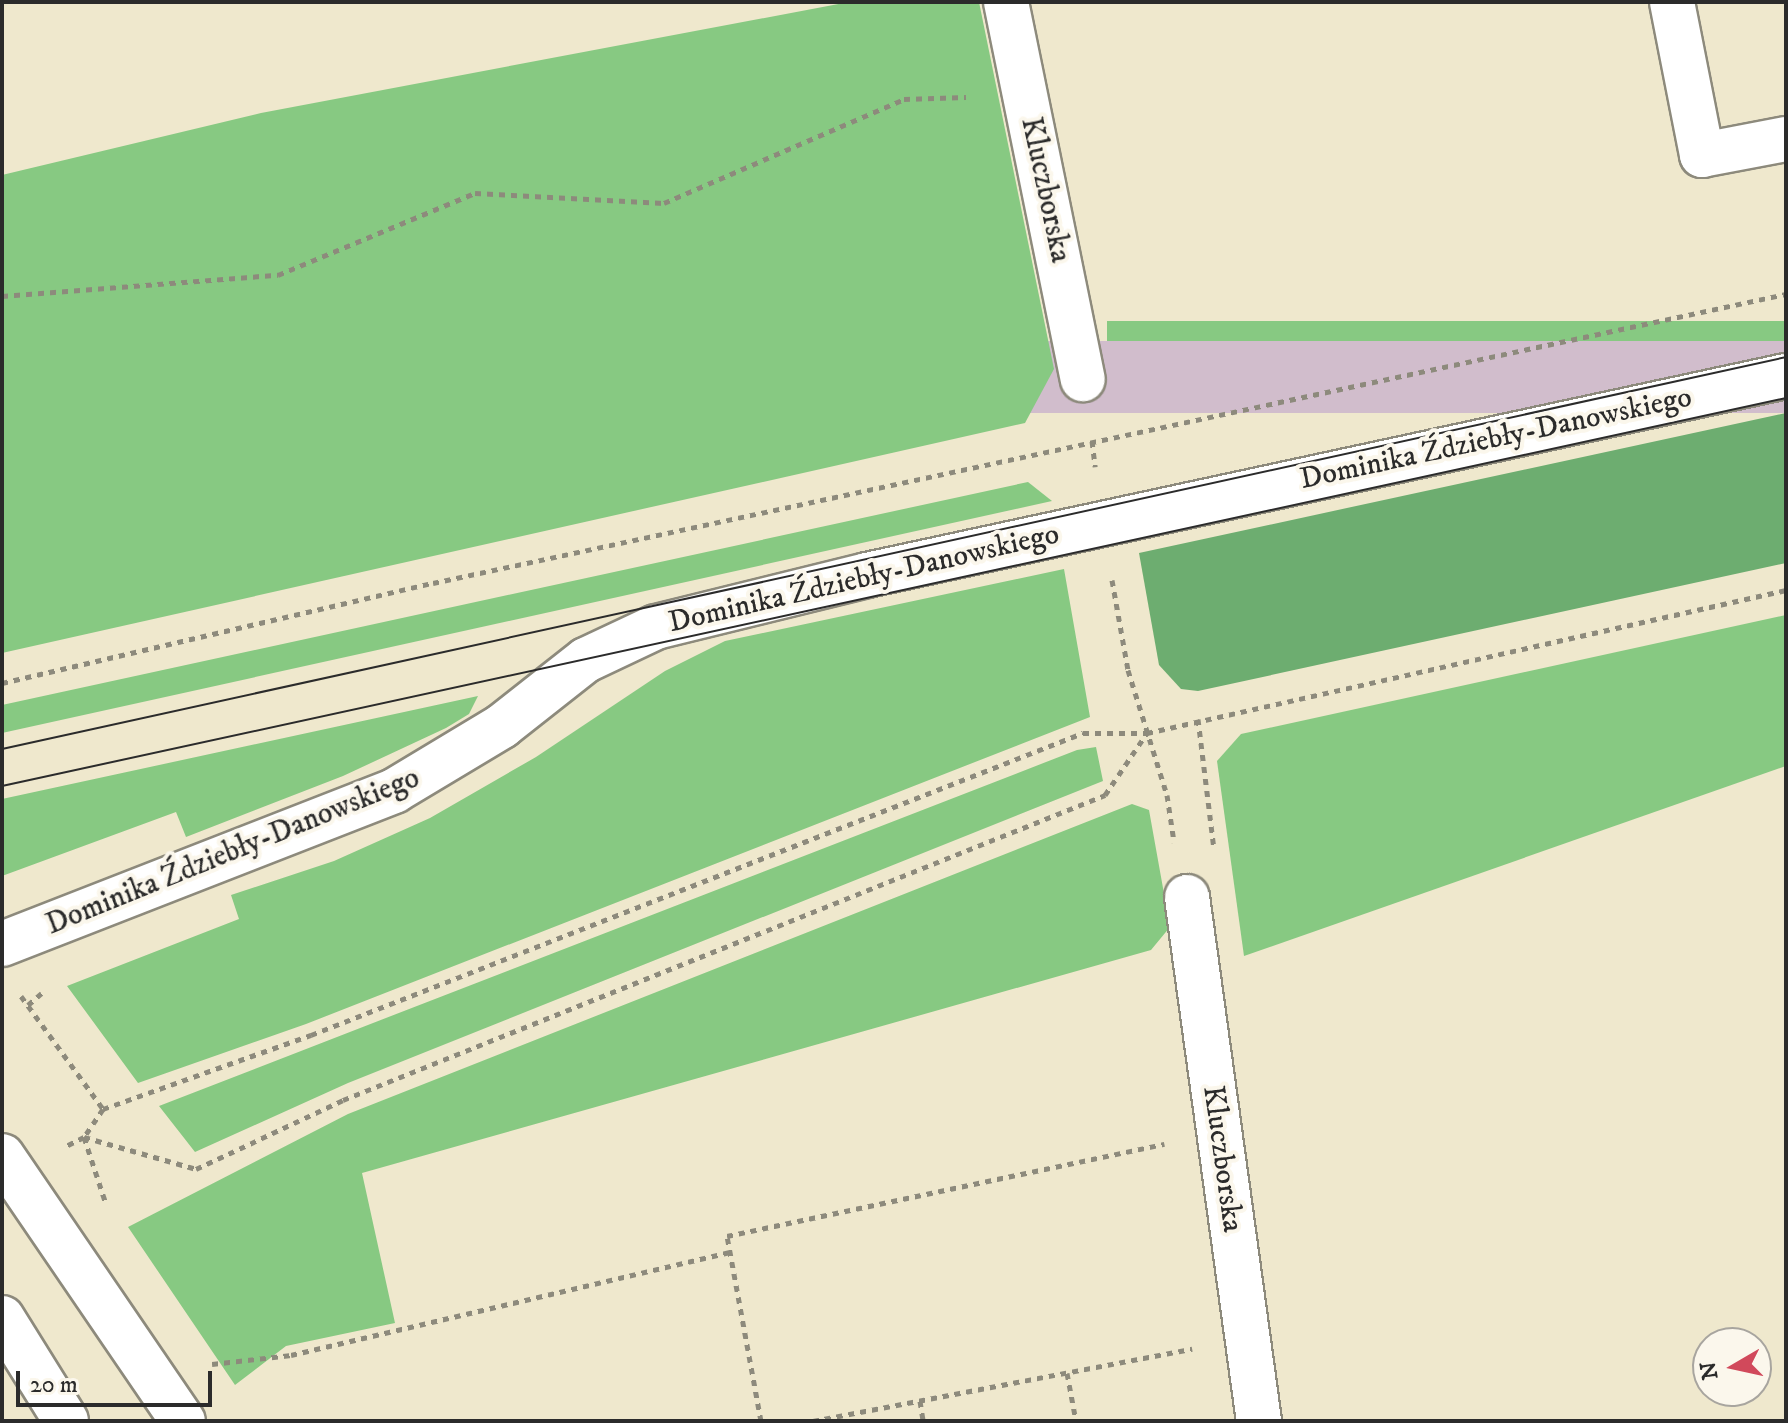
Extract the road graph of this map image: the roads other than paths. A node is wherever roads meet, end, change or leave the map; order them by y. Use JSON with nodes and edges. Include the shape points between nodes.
{"nodes":[{"id":1,"x":1006,"y":2,"type":"edge"},
{"id":2,"x":1672,"y":2,"type":"edge"},
{"id":3,"x":1786,"y":139,"type":"edge"},
{"id":4,"x":1786,"y":376,"type":"edge"},
{"id":5,"x":1083,"y":379,"type":"dead end"},
{"id":6,"x":1187,"y":897,"type":"road end"},
{"id":7,"x":2,"y":944,"type":"edge"},
{"id":8,"x":2,"y":1156,"type":"edge"},
{"id":9,"x":2,"y":1318,"type":"edge"},
{"id":10,"x":67,"y":1420,"type":"edge"},
{"id":11,"x":183,"y":1421,"type":"edge"},
{"id":12,"x":1259,"y":1421,"type":"edge"}],
"edges":[{"from":1,"to":5,"type":"street","name":"Kluczborska"},
{"from":2,"to":3,"type":"street","via":[[1702,155]]},
{"from":4,"to":7,"type":"street","name":"Dominika Ździebły-Danowskiego","via":[[867,575],[656,627],[586,660],[502,726],[394,791]]},
{"from":6,"to":12,"type":"street","name":"Kluczborska"},
{"from":8,"to":11,"type":"street"},
{"from":9,"to":10,"type":"street"}]}
